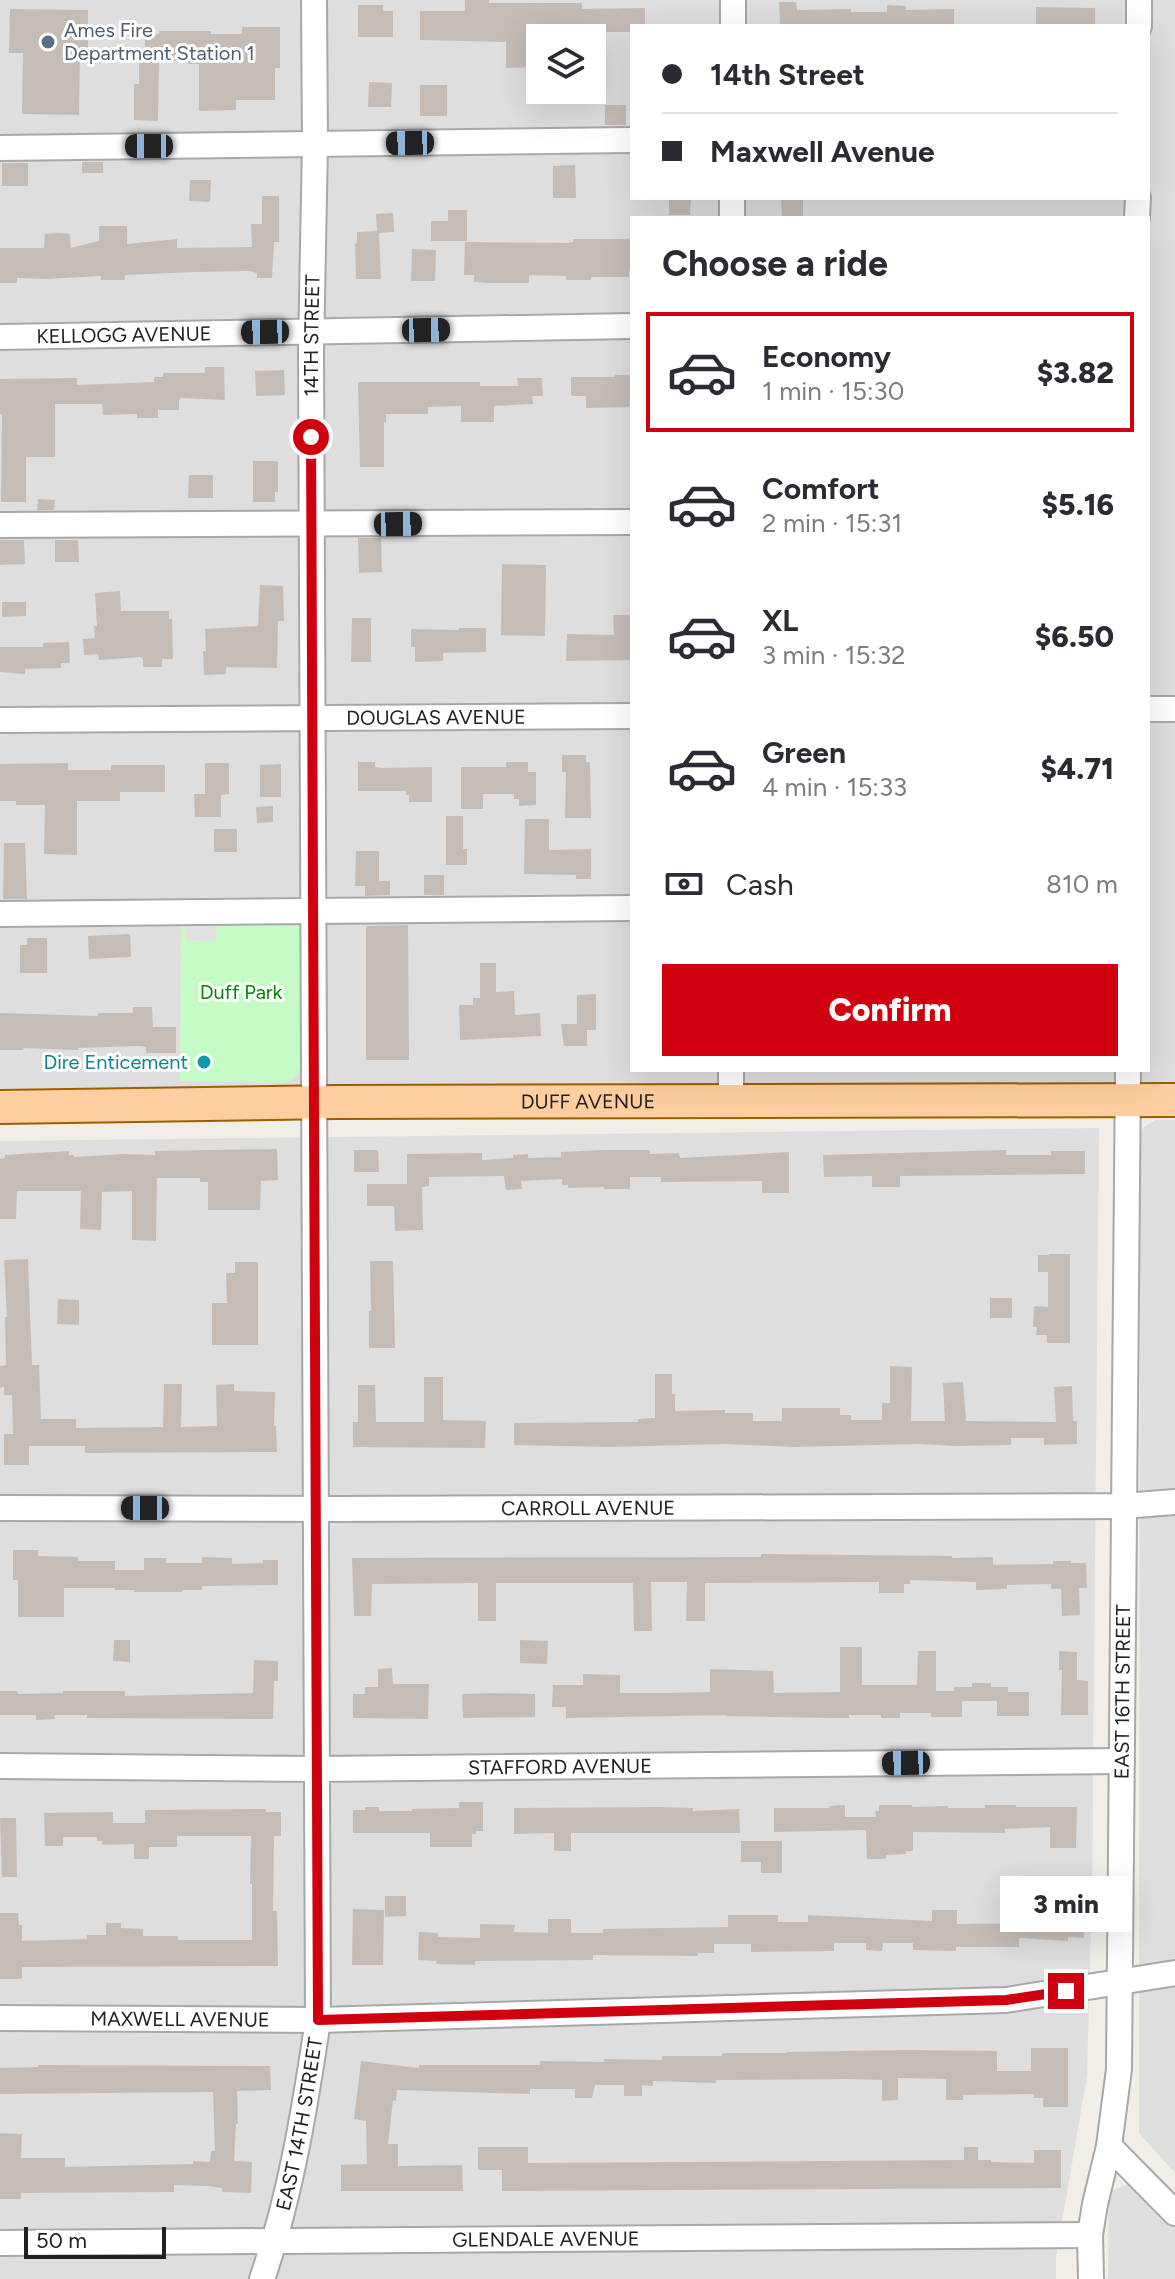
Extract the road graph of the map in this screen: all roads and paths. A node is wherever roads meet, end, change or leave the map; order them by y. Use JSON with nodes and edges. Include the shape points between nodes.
{"nodes":[{"id":1,"x":314,"y":0,"type":"edge"},
{"id":2,"x":733,"y":0,"type":"edge"},
{"id":3,"x":1139,"y":0,"type":"edge"},
{"id":4,"x":733,"y":24,"type":"edge"},
{"id":5,"x":1139,"y":24,"type":"edge"},
{"id":6,"x":630,"y":140,"type":"edge"},
{"id":7,"x":315,"y":144,"type":"junction"},
{"id":8,"x":0,"y":148,"type":"edge"},
{"id":9,"x":630,"y":326,"type":"edge"},
{"id":10,"x":311,"y":332,"type":"junction"},
{"id":11,"x":0,"y":337,"type":"edge"},
{"id":12,"x":630,"y":522,"type":"edge"},
{"id":13,"x":0,"y":525,"type":"edge"},
{"id":14,"x":312,"y":525,"type":"junction"},
{"id":15,"x":1150,"y":709,"type":"edge"},
{"id":16,"x":1175,"y":709,"type":"edge"},
{"id":17,"x":630,"y":716,"type":"edge"},
{"id":18,"x":312,"y":718,"type":"junction"},
{"id":19,"x":0,"y":720,"type":"edge"},
{"id":20,"x":630,"y":908,"type":"edge"},
{"id":21,"x":314,"y":910,"type":"junction"},
{"id":22,"x":0,"y":914,"type":"edge"},
{"id":23,"x":1128,"y":1085,"type":"edge"},
{"id":24,"x":731,"y":1086,"type":"edge"},
{"id":25,"x":1175,"y":1100,"type":"edge"},
{"id":26,"x":315,"y":1103,"type":"junction"},
{"id":27,"x":0,"y":1107,"type":"edge"},
{"id":28,"x":1175,"y":1502,"type":"edge"},
{"id":29,"x":1123,"y":1506,"type":"junction"},
{"id":30,"x":0,"y":1508,"type":"edge"},
{"id":31,"x":315,"y":1509,"type":"junction"},
{"id":32,"x":1122,"y":1761,"type":"junction"},
{"id":33,"x":0,"y":1766,"type":"edge"},
{"id":34,"x":316,"y":1769,"type":"junction"},
{"id":35,"x":1175,"y":1973,"type":"edge"},
{"id":36,"x":1119,"y":1982,"type":"junction"},
{"id":37,"x":0,"y":2018,"type":"edge"},
{"id":38,"x":318,"y":2020,"type":"junction"},
{"id":39,"x":1109,"y":2146,"type":"junction"},
{"id":40,"x":1175,"y":2213,"type":"edge"},
{"id":41,"x":1090,"y":2235,"type":"junction"},
{"id":42,"x":275,"y":2241,"type":"junction"},
{"id":43,"x":0,"y":2243,"type":"edge"},
{"id":44,"x":262,"y":2279,"type":"edge"},
{"id":45,"x":1091,"y":2279,"type":"edge"}],
"edges":[{"from":1,"to":7,"type":"street","name":"14TH STREET"},
{"from":2,"to":4,"type":"street"},
{"from":3,"to":5,"type":"street"},
{"from":6,"to":7,"type":"street"},
{"from":7,"to":8,"type":"street"},
{"from":7,"to":10,"type":"street","name":"14TH STREET"},
{"from":9,"to":10,"type":"street","name":"KELLOGG AVENUE"},
{"from":10,"to":11,"type":"street","name":"KELLOGG AVENUE"},
{"from":10,"to":14,"type":"street","name":"14TH STREET"},
{"from":12,"to":14,"type":"street"},
{"from":13,"to":14,"type":"street"},
{"from":14,"to":18,"type":"street","name":"14TH STREET"},
{"from":15,"to":16,"type":"street"},
{"from":17,"to":18,"type":"street","name":"DOUGLAS AVENUE"},
{"from":18,"to":19,"type":"street","name":"DOUGLAS AVENUE"},
{"from":18,"to":21,"type":"street","name":"14TH STREET"},
{"from":20,"to":21,"type":"street"},
{"from":21,"to":22,"type":"street"},
{"from":21,"to":26,"type":"street","name":"14TH STREET"},
{"from":23,"to":24,"type":"main road","name":"DUFF AVENUE"},
{"from":23,"to":25,"type":"main road","name":"DUFF AVENUE"},
{"from":23,"to":29,"type":"street","name":"EAST 16TH STREET"},
{"from":24,"to":26,"type":"main road","name":"DUFF AVENUE"},
{"from":26,"to":27,"type":"main road","name":"DUFF AVENUE"},
{"from":26,"to":31,"type":"street","name":"EAST 14TH STREET"},
{"from":28,"to":29,"type":"street","name":"CARROLL AVENUE"},
{"from":29,"to":31,"type":"street","name":"CARROLL AVENUE"},
{"from":29,"to":32,"type":"street","name":"EAST 16TH STREET"},
{"from":30,"to":31,"type":"street","name":"CARROLL AVENUE"},
{"from":31,"to":34,"type":"street","name":"EAST 14TH STREET"},
{"from":32,"to":34,"type":"street","name":"STAFFORD AVENUE"},
{"from":32,"to":36,"type":"street","name":"EAST 16TH STREET"},
{"from":33,"to":34,"type":"street","name":"STAFFORD AVENUE"},
{"from":34,"to":38,"type":"street","name":"EAST 14TH STREET"},
{"from":35,"to":36,"type":"street","name":"MAXWELL AVENUE"},
{"from":36,"to":38,"type":"street","name":"MAXWELL AVENUE","via":[[1006,2000]]},
{"from":36,"to":39,"type":"street","name":"EAST 16TH STREET","via":[[1119,2069]]},
{"from":37,"to":38,"type":"street","name":"MAXWELL AVENUE"},
{"from":38,"to":42,"type":"street","name":"EAST 14TH STREET","via":[[303,2121]]},
{"from":39,"to":40,"type":"street"},
{"from":39,"to":41,"type":"street","name":"EAST 16TH STREET"},
{"from":41,"to":42,"type":"street","name":"GLENDALE AVENUE"},
{"from":41,"to":45,"type":"street","name":"EAST 16TH STREET"},
{"from":42,"to":43,"type":"street","name":"GLENDALE AVENUE"},
{"from":42,"to":44,"type":"street","name":"EAST 14TH STREET"}]}
